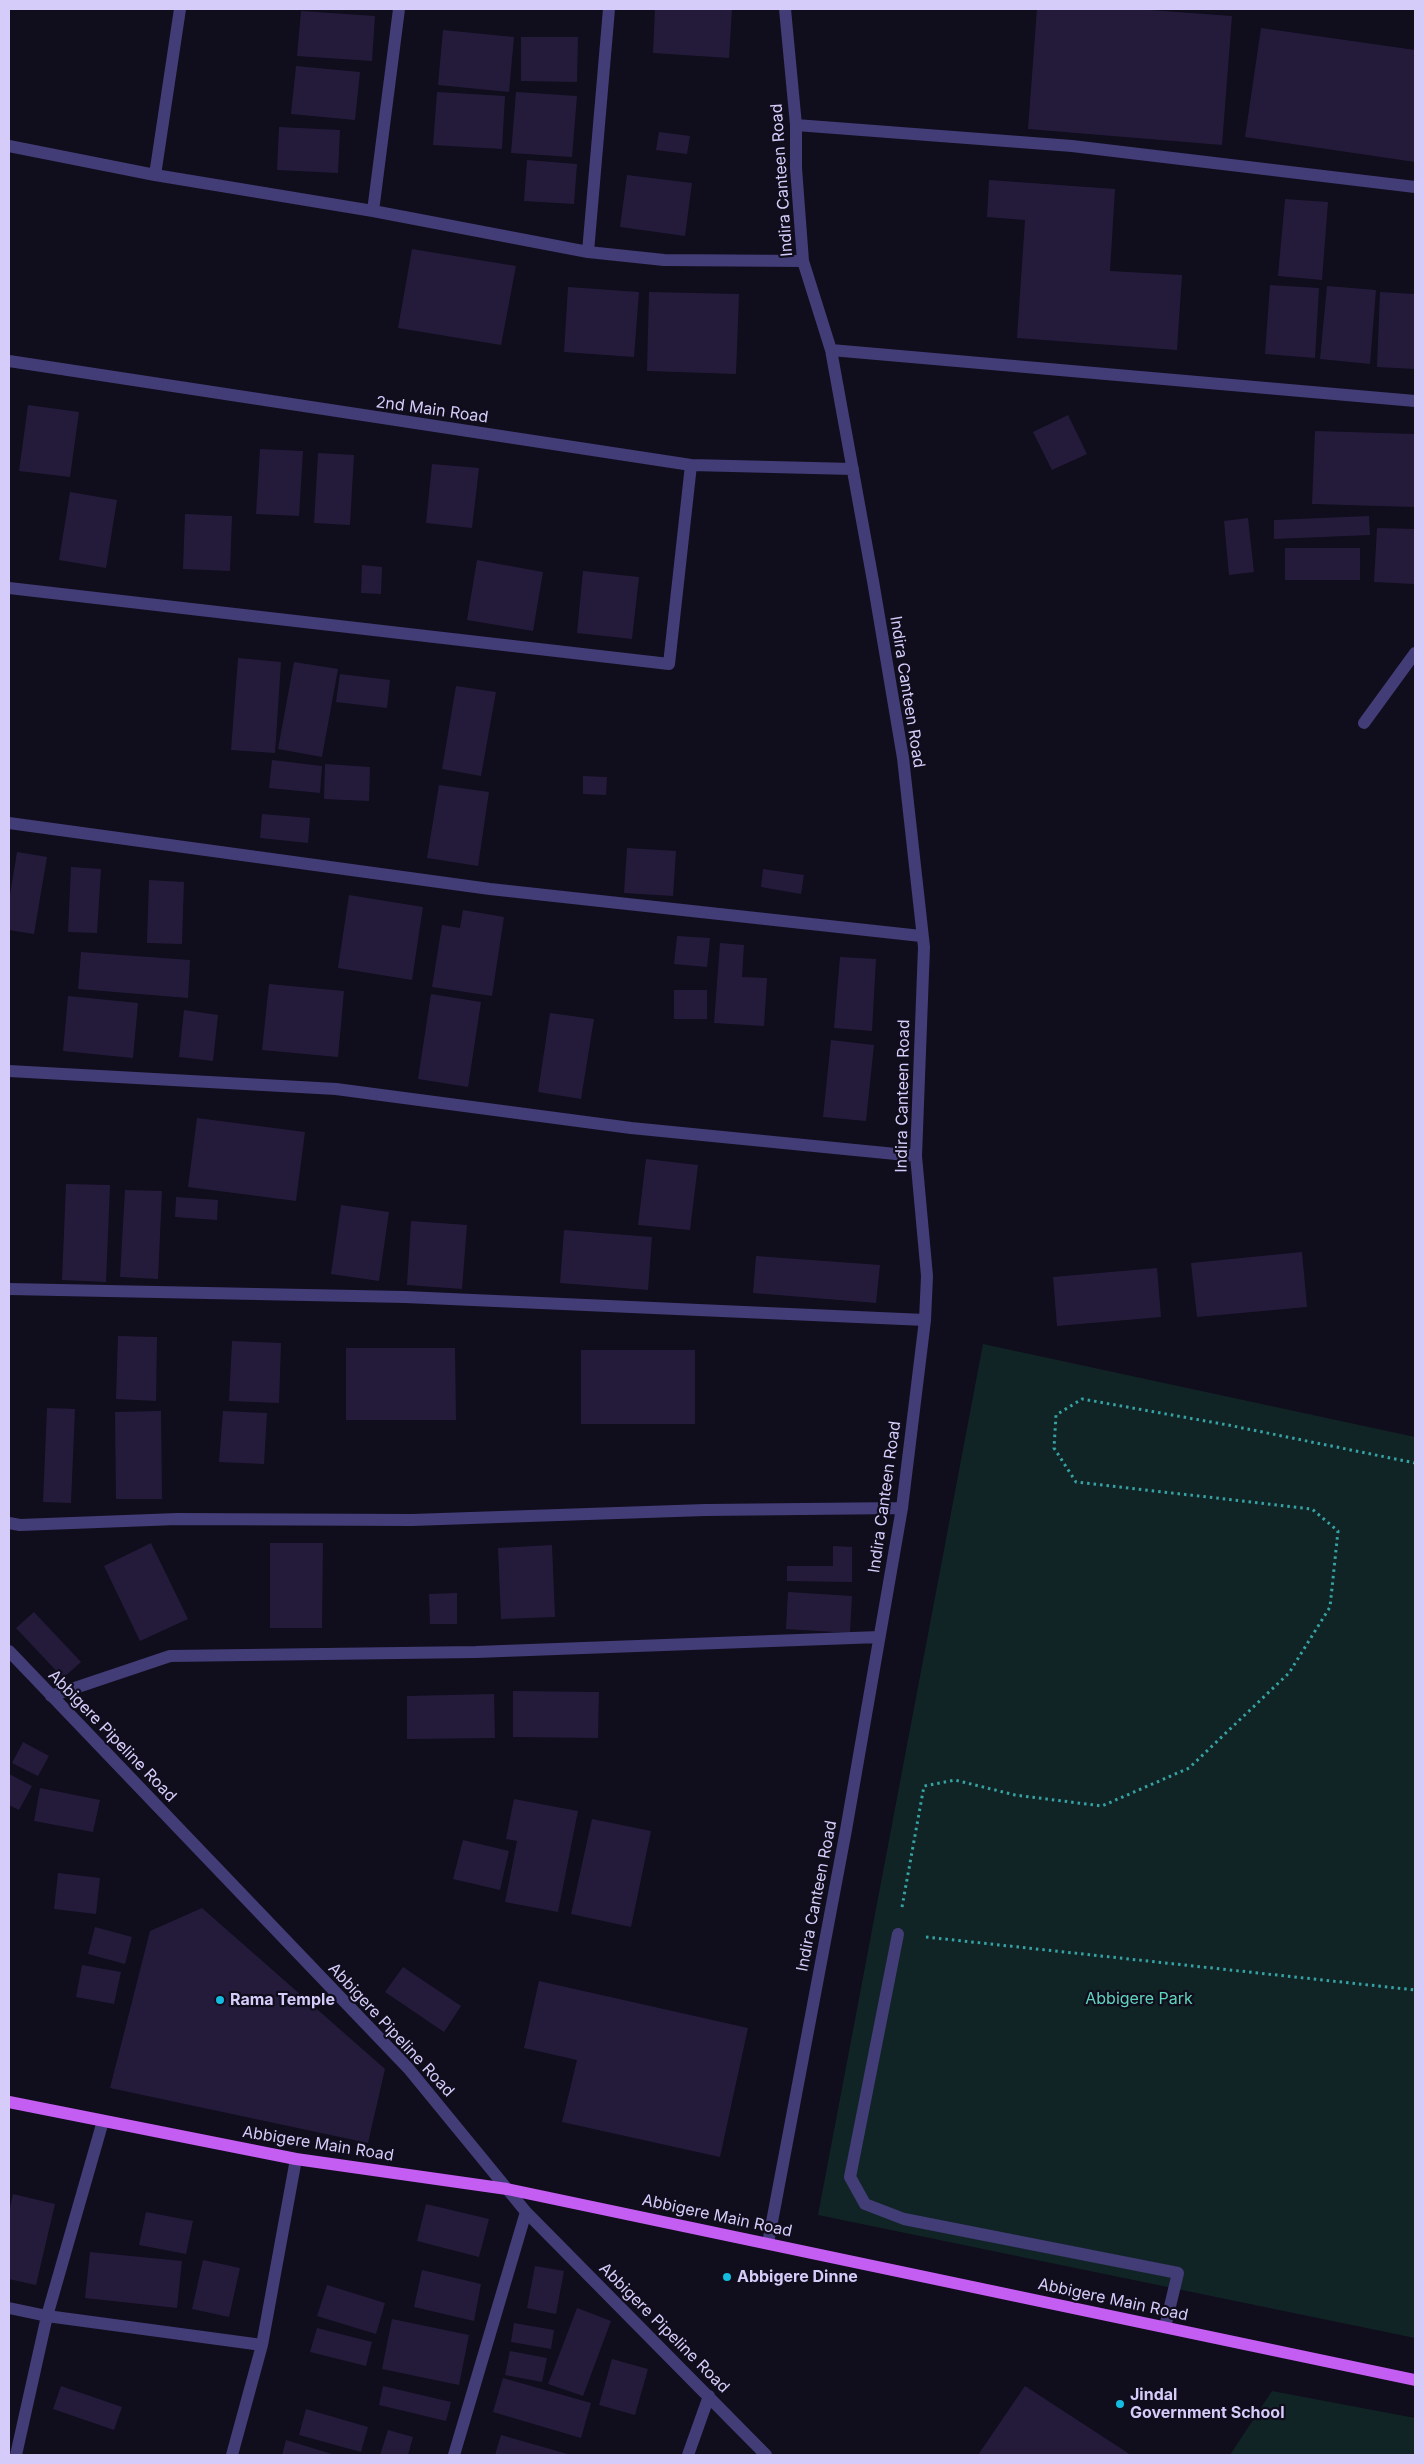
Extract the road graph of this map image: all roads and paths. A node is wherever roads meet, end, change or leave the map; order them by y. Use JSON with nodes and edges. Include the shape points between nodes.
{"nodes":[{"id":1,"x":180,"y":9,"type":"edge"},
{"id":2,"x":399,"y":9,"type":"edge"},
{"id":3,"x":609,"y":9,"type":"edge"},
{"id":4,"x":785,"y":9,"type":"edge"},
{"id":5,"x":796,"y":125,"type":"junction"},
{"id":6,"x":9,"y":146,"type":"edge"},
{"id":7,"x":155,"y":175,"type":"junction"},
{"id":8,"x":1415,"y":187,"type":"edge"},
{"id":9,"x":373,"y":210,"type":"junction"},
{"id":10,"x":588,"y":252,"type":"junction"},
{"id":11,"x":803,"y":261,"type":"junction"},
{"id":12,"x":831,"y":350,"type":"junction"},
{"id":13,"x":9,"y":361,"type":"edge"},
{"id":14,"x":1415,"y":402,"type":"edge"},
{"id":15,"x":691,"y":465,"type":"junction"},
{"id":16,"x":852,"y":469,"type":"junction"},
{"id":17,"x":9,"y":588,"type":"edge"},
{"id":18,"x":1415,"y":653,"type":"edge"},
{"id":19,"x":1364,"y":722,"type":"dead end"},
{"id":20,"x":9,"y":823,"type":"edge"},
{"id":21,"x":921,"y":936,"type":"junction"},
{"id":22,"x":9,"y":1070,"type":"edge"},
{"id":23,"x":916,"y":1156,"type":"junction"},
{"id":24,"x":9,"y":1289,"type":"edge"},
{"id":25,"x":925,"y":1320,"type":"junction"},
{"id":26,"x":1415,"y":1463,"type":"edge"},
{"id":27,"x":902,"y":1508,"type":"junction"},
{"id":28,"x":9,"y":1523,"type":"edge"},
{"id":29,"x":879,"y":1637,"type":"junction"},
{"id":30,"x":9,"y":1651,"type":"edge"},
{"id":31,"x":51,"y":1696,"type":"junction"},
{"id":32,"x":898,"y":1934,"type":"junction"},
{"id":33,"x":1415,"y":1990,"type":"edge"},
{"id":34,"x":9,"y":2102,"type":"edge"},
{"id":35,"x":103,"y":2121,"type":"junction"},
{"id":36,"x":296,"y":2159,"type":"junction"},
{"id":37,"x":507,"y":2189,"type":"junction"},
{"id":38,"x":526,"y":2212,"type":"junction"},
{"id":39,"x":768,"y":2243,"type":"junction"},
{"id":40,"x":9,"y":2308,"type":"edge"},
{"id":41,"x":46,"y":2316,"type":"junction"},
{"id":42,"x":1165,"y":2327,"type":"junction"},
{"id":43,"x":262,"y":2344,"type":"junction"},
{"id":44,"x":1415,"y":2380,"type":"edge"},
{"id":45,"x":709,"y":2396,"type":"junction"},
{"id":46,"x":16,"y":2455,"type":"edge"},
{"id":47,"x":232,"y":2455,"type":"edge"},
{"id":48,"x":454,"y":2455,"type":"edge"},
{"id":49,"x":688,"y":2455,"type":"edge"},
{"id":50,"x":766,"y":2455,"type":"edge"}],
"edges":[{"from":1,"to":7,"type":"street"},
{"from":2,"to":9,"type":"street"},
{"from":3,"to":10,"type":"street"},
{"from":4,"to":5,"type":"street","name":"Indira Canteen Road"},
{"from":5,"to":8,"type":"street","via":[[1072,146]]},
{"from":5,"to":11,"type":"street","name":"Indira Canteen Road"},
{"from":6,"to":7,"type":"street"},
{"from":7,"to":9,"type":"street"},
{"from":9,"to":10,"type":"street"},
{"from":10,"to":11,"type":"street","via":[[664,260]]},
{"from":11,"to":12,"type":"street","name":"Indira Canteen Road"},
{"from":12,"to":14,"type":"street"},
{"from":12,"to":16,"type":"street","name":"Indira Canteen Road"},
{"from":13,"to":15,"type":"street","name":"2nd Main Road"},
{"from":15,"to":16,"type":"street","name":"2nd Main Road"},
{"from":15,"to":17,"type":"street","via":[[669,664]]},
{"from":16,"to":21,"type":"street","name":"Indira Canteen Road","via":[[902,758]]},
{"from":18,"to":19,"type":"street"},
{"from":20,"to":21,"type":"street","via":[[490,889]]},
{"from":21,"to":23,"type":"street","name":"Indira Canteen Road","via":[[924,947]]},
{"from":22,"to":23,"type":"street","via":[[336,1089],[631,1128]]},
{"from":23,"to":25,"type":"street","name":"Indira Canteen Road","via":[[927,1276]]},
{"from":24,"to":25,"type":"street","via":[[405,1297]]},
{"from":25,"to":27,"type":"street","name":"Indira Canteen Road"},
{"from":26,"to":32,"type":"path","via":[[1228,1424],[1082,1399],[1056,1415],[1054,1448],[1076,1482],[1312,1509],[1338,1531],[1330,1607],[1289,1673],[1189,1768],[1102,1806],[1015,1795],[955,1780],[924,1786]]},
{"from":27,"to":28,"type":"street","via":[[705,1510],[412,1520],[177,1519]]},
{"from":27,"to":29,"type":"street","name":"Indira Canteen Road"},
{"from":29,"to":31,"type":"street","via":[[476,1652],[170,1656]]},
{"from":29,"to":39,"type":"street","name":"Indira Canteen Road"},
{"from":30,"to":31,"type":"street","name":"Abbigere Pipeline Road"},
{"from":31,"to":37,"type":"street","name":"Abbigere Pipeline Road","via":[[408,2068]]},
{"from":32,"to":33,"type":"path"},
{"from":32,"to":42,"type":"street","via":[[850,2177],[865,2204],[904,2220],[1178,2273]]},
{"from":34,"to":35,"type":"main road","name":"Abbigere Main Road"},
{"from":35,"to":36,"type":"main road","name":"Abbigere Main Road"},
{"from":35,"to":41,"type":"street"},
{"from":36,"to":37,"type":"main road","name":"Abbigere Main Road"},
{"from":36,"to":43,"type":"street"},
{"from":37,"to":38,"type":"street","name":"Abbigere Pipeline Road"},
{"from":37,"to":39,"type":"main road","name":"Abbigere Main Road"},
{"from":38,"to":45,"type":"street","name":"Abbigere Pipeline Road"},
{"from":38,"to":48,"type":"street"},
{"from":39,"to":42,"type":"main road","name":"Abbigere Main Road"},
{"from":40,"to":41,"type":"street"},
{"from":41,"to":43,"type":"street"},
{"from":41,"to":46,"type":"street"},
{"from":42,"to":44,"type":"main road","name":"Abbigere Main Road"},
{"from":43,"to":47,"type":"street"},
{"from":45,"to":49,"type":"street"},
{"from":45,"to":50,"type":"street","name":"Abbigere Pipeline Road"}]}
